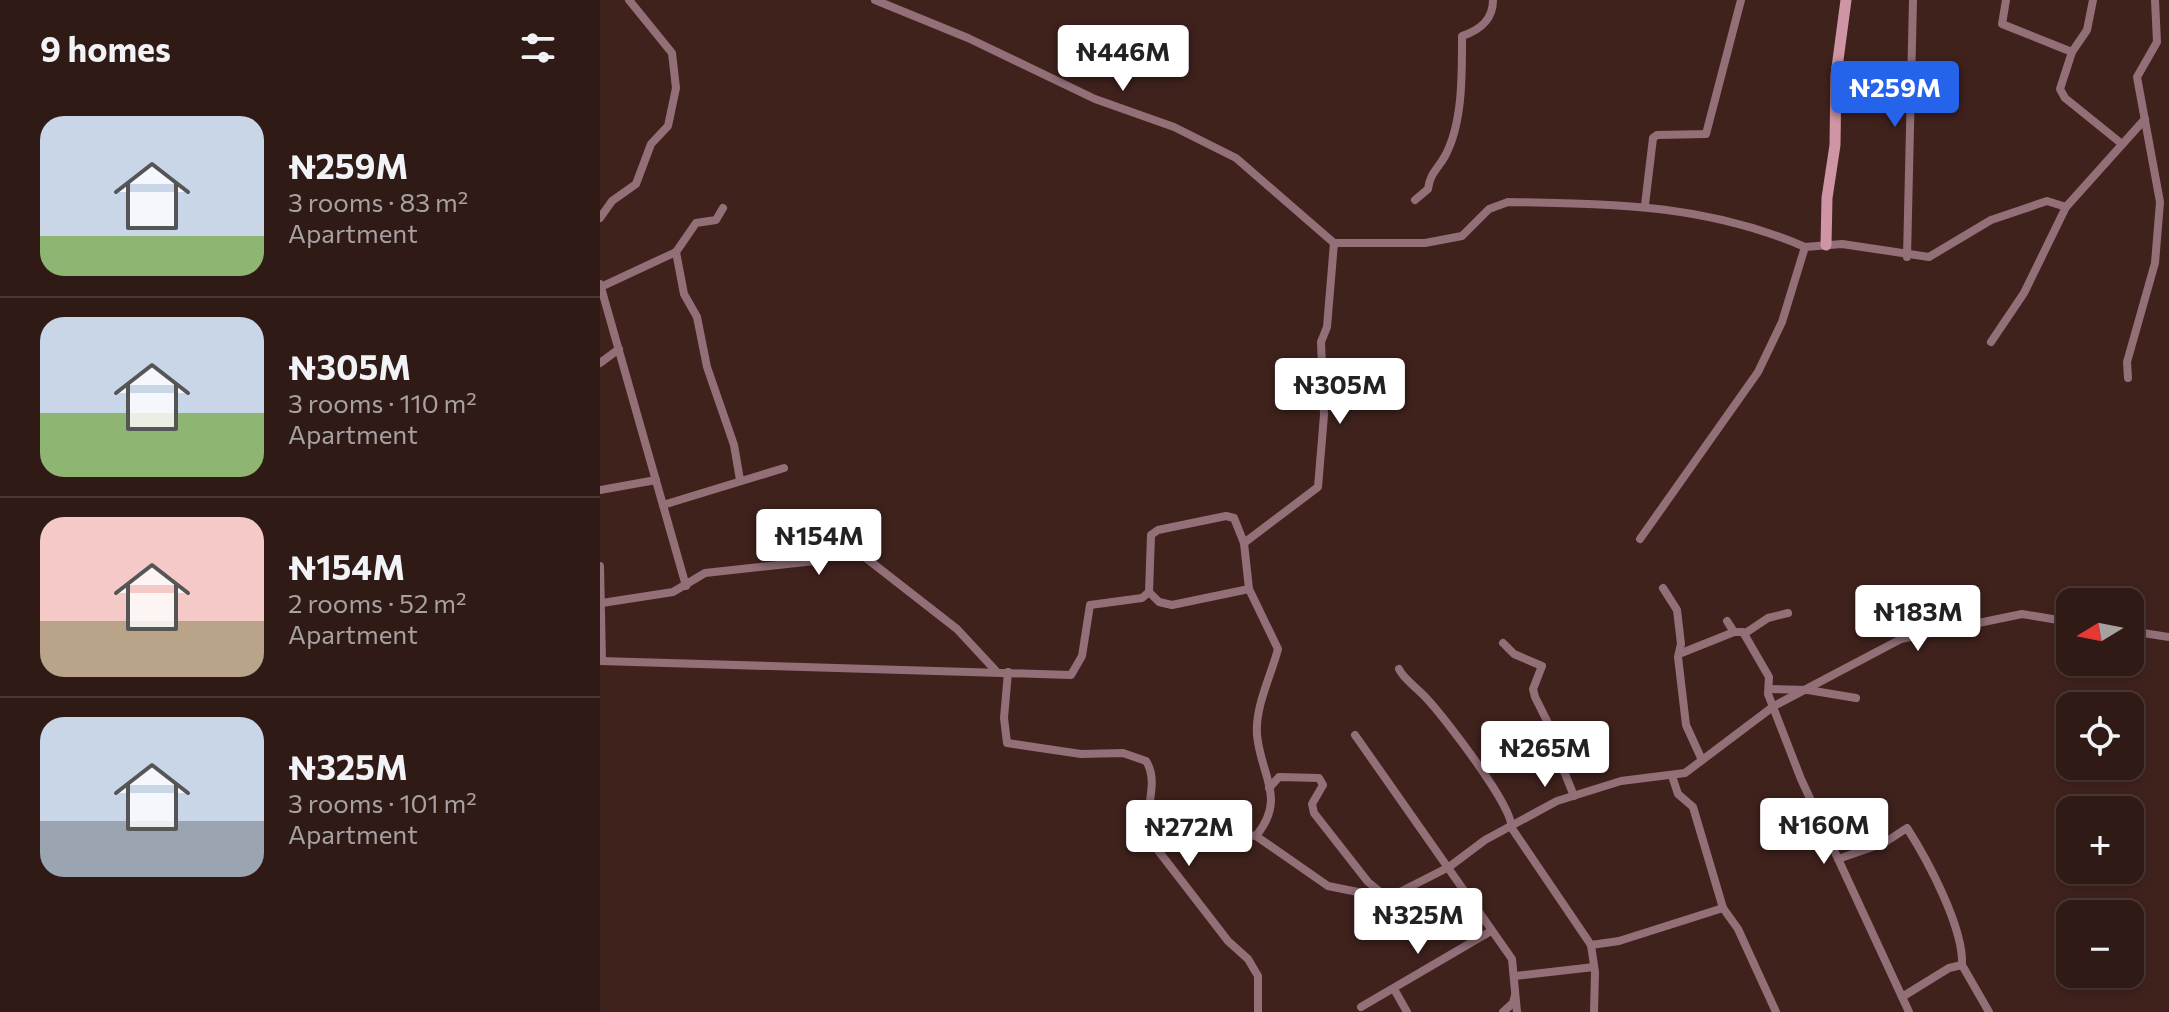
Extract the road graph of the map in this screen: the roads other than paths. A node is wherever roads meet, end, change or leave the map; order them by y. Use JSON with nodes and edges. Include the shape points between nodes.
{"nodes":[{"id":1,"x":629,"y":0,"type":"edge"},
{"id":2,"x":875,"y":0,"type":"edge"},
{"id":3,"x":1493,"y":0,"type":"edge"},
{"id":4,"x":1741,"y":0,"type":"edge"},
{"id":5,"x":1846,"y":0,"type":"edge"},
{"id":6,"x":1913,"y":0,"type":"edge"},
{"id":7,"x":2006,"y":0,"type":"edge"},
{"id":8,"x":2093,"y":0,"type":"edge"},
{"id":9,"x":2155,"y":0,"type":"edge"},
{"id":10,"x":2072,"y":52,"type":"junction"},
{"id":11,"x":2145,"y":119,"type":"junction"},
{"id":12,"x":2122,"y":144,"type":"junction"},
{"id":13,"x":1415,"y":200,"type":"dead end"},
{"id":14,"x":1645,"y":205,"type":"junction"},
{"id":15,"x":2066,"y":207,"type":"junction"},
{"id":16,"x":723,"y":208,"type":"dead end"},
{"id":17,"x":600,"y":218,"type":"edge"},
{"id":18,"x":1334,"y":243,"type":"junction"},
{"id":19,"x":1826,"y":245,"type":"junction"},
{"id":20,"x":1805,"y":247,"type":"junction"},
{"id":21,"x":676,"y":252,"type":"junction"},
{"id":22,"x":1907,"y":257,"type":"junction"},
{"id":23,"x":600,"y":285,"type":"edge"},
{"id":24,"x":1991,"y":342,"type":"dead end"},
{"id":25,"x":619,"y":349,"type":"junction"},
{"id":26,"x":600,"y":363,"type":"edge"},
{"id":27,"x":2128,"y":378,"type":"dead end"},
{"id":28,"x":784,"y":468,"type":"dead end"},
{"id":29,"x":656,"y":480,"type":"junction"},
{"id":30,"x":740,"y":480,"type":"junction"},
{"id":31,"x":600,"y":490,"type":"edge"},
{"id":32,"x":663,"y":505,"type":"junction"},
{"id":33,"x":1640,"y":539,"type":"dead end"},
{"id":34,"x":1244,"y":543,"type":"junction"},
{"id":35,"x":600,"y":566,"type":"edge"},
{"id":36,"x":686,"y":586,"type":"junction"},
{"id":37,"x":1663,"y":588,"type":"dead end"},
{"id":38,"x":1249,"y":589,"type":"junction"},
{"id":39,"x":1149,"y":592,"type":"junction"},
{"id":40,"x":602,"y":603,"type":"edge"},
{"id":41,"x":1788,"y":613,"type":"dead end"},
{"id":42,"x":2056,"y":620,"type":"edge"},
{"id":43,"x":1727,"y":621,"type":"dead end"},
{"id":44,"x":1734,"y":632,"type":"junction"},
{"id":45,"x":2144,"y":633,"type":"edge"},
{"id":46,"x":1744,"y":634,"type":"junction"},
{"id":47,"x":2169,"y":637,"type":"edge"},
{"id":48,"x":1503,"y":643,"type":"dead end"},
{"id":49,"x":1679,"y":654,"type":"junction"},
{"id":50,"x":601,"y":661,"type":"edge"},
{"id":51,"x":1399,"y":669,"type":"dead end"},
{"id":52,"x":996,"y":671,"type":"junction"},
{"id":53,"x":1008,"y":672,"type":"junction"},
{"id":54,"x":1769,"y":689,"type":"junction"},
{"id":55,"x":1808,"y":690,"type":"junction"},
{"id":56,"x":1856,"y":698,"type":"dead end"},
{"id":57,"x":1774,"y":706,"type":"junction"},
{"id":58,"x":1355,"y":735,"type":"dead end"},
{"id":59,"x":1702,"y":760,"type":"junction"},
{"id":60,"x":1672,"y":776,"type":"junction"},
{"id":61,"x":1269,"y":788,"type":"junction"},
{"id":62,"x":1574,"y":796,"type":"junction"},
{"id":63,"x":1511,"y":827,"type":"junction"},
{"id":64,"x":1256,"y":836,"type":"junction"},
{"id":65,"x":1150,"y":840,"type":"junction"},
{"id":66,"x":1838,"y":859,"type":"junction"},
{"id":67,"x":1449,"y":867,"type":"junction"},
{"id":68,"x":1388,"y":898,"type":"junction"},
{"id":69,"x":1723,"y":908,"type":"junction"},
{"id":70,"x":1491,"y":931,"type":"junction"},
{"id":71,"x":1591,"y":945,"type":"junction"},
{"id":72,"x":1962,"y":965,"type":"junction"},
{"id":73,"x":1594,"y":967,"type":"junction"},
{"id":74,"x":1515,"y":976,"type":"junction"},
{"id":75,"x":1394,"y":989,"type":"junction"},
{"id":76,"x":1516,"y":990,"type":"junction"},
{"id":77,"x":1902,"y":997,"type":"junction"},
{"id":78,"x":1361,"y":1007,"type":"dead end"},
{"id":79,"x":1258,"y":1012,"type":"edge"},
{"id":80,"x":1407,"y":1012,"type":"edge"},
{"id":81,"x":1503,"y":1012,"type":"edge"},
{"id":82,"x":1517,"y":1012,"type":"edge"},
{"id":83,"x":1594,"y":1012,"type":"edge"},
{"id":84,"x":1776,"y":1012,"type":"edge"},
{"id":85,"x":1909,"y":1012,"type":"edge"},
{"id":86,"x":1989,"y":1012,"type":"edge"}],
"edges":[{"from":1,"to":17,"type":"street","via":[[672,53],[676,88],[668,126],[651,144],[636,184]]},
{"from":2,"to":18,"type":"street","via":[[1236,158]]},
{"from":3,"to":13,"type":"street","via":[[1493,11],[1479,30],[1462,36],[1459,117],[1446,154],[1430,174],[1428,189]]},
{"from":4,"to":14,"type":"street","via":[[1706,134],[1653,138]]},
{"from":5,"to":19,"type":"street"},
{"from":6,"to":22,"type":"street"},
{"from":7,"to":10,"type":"street","via":[[2002,24]]},
{"from":8,"to":10,"type":"street","via":[[2087,30]]},
{"from":9,"to":11,"type":"street","via":[[2157,42],[2137,77]]},
{"from":10,"to":12,"type":"street","via":[[2060,89]]},
{"from":11,"to":12,"type":"street"},
{"from":11,"to":27,"type":"street","via":[[2160,202],[2155,263],[2127,362]]},
{"from":12,"to":15,"type":"street"},
{"from":14,"to":18,"type":"street","via":[[1508,202],[1489,209],[1462,236],[1425,243]]},
{"from":14,"to":20,"type":"street","via":[[1737,223]]},
{"from":15,"to":22,"type":"street","via":[[2047,201],[1991,220],[1929,257]]},
{"from":15,"to":24,"type":"street","via":[[2024,293]]},
{"from":16,"to":21,"type":"street","via":[[716,220],[696,223]]},
{"from":18,"to":34,"type":"street","via":[[1321,342],[1324,415],[1318,487]]},
{"from":19,"to":20,"type":"street"},
{"from":19,"to":22,"type":"street"},
{"from":20,"to":33,"type":"street","via":[[1782,322],[1758,372]]},
{"from":21,"to":23,"type":"street"},
{"from":21,"to":30,"type":"street"},
{"from":23,"to":25,"type":"street"},
{"from":25,"to":26,"type":"street"},
{"from":25,"to":29,"type":"street"},
{"from":28,"to":30,"type":"street"},
{"from":29,"to":31,"type":"street"},
{"from":29,"to":32,"type":"street"},
{"from":30,"to":32,"type":"street"},
{"from":32,"to":36,"type":"street"},
{"from":34,"to":38,"type":"street"},
{"from":34,"to":39,"type":"street","via":[[1234,518],[1226,516],[1158,530],[1149,539]]},
{"from":35,"to":40,"type":"street"},
{"from":36,"to":40,"type":"street","via":[[637,600]]},
{"from":36,"to":52,"type":"street","via":[[705,573],[815,561],[822,558],[831,537],[839,537],[957,629]]},
{"from":37,"to":49,"type":"street","via":[[1677,610]]},
{"from":38,"to":39,"type":"street","via":[[1172,605]]},
{"from":38,"to":61,"type":"street","via":[[1278,649],[1257,734]]},
{"from":39,"to":53,"type":"street","via":[[1142,598],[1090,605],[1082,656],[1071,675]]},
{"from":40,"to":50,"type":"street"},
{"from":41,"to":46,"type":"street","via":[[1768,618]]},
{"from":42,"to":55,"type":"street","via":[[2022,614],[1901,639]]},
{"from":43,"to":44,"type":"street"},
{"from":44,"to":46,"type":"street"},
{"from":44,"to":49,"type":"street"},
{"from":45,"to":47,"type":"street"},
{"from":46,"to":54,"type":"street","via":[[1769,677]]},
{"from":48,"to":62,"type":"street","via":[[1542,666],[1533,689]]},
{"from":49,"to":59,"type":"street","via":[[1686,725]]},
{"from":50,"to":52,"type":"street"},
{"from":51,"to":63,"type":"street","via":[[1482,770],[1511,815]]},
{"from":52,"to":53,"type":"street"},
{"from":53,"to":65,"type":"street","via":[[1007,743],[1081,754],[1123,753],[1146,761],[1153,781],[1146,817]]},
{"from":54,"to":55,"type":"street"},
{"from":54,"to":57,"type":"street"},
{"from":55,"to":56,"type":"street"},
{"from":55,"to":57,"type":"street"},
{"from":57,"to":59,"type":"street"},
{"from":57,"to":66,"type":"street"},
{"from":58,"to":67,"type":"street"},
{"from":59,"to":60,"type":"street"},
{"from":60,"to":62,"type":"street","via":[[1621,781]]},
{"from":60,"to":69,"type":"street","via":[[1678,794],[1693,807]]},
{"from":61,"to":64,"type":"street","via":[[1271,816]]},
{"from":61,"to":68,"type":"street","via":[[1279,777],[1319,778],[1323,785],[1312,804],[1314,813],[1368,882]]},
{"from":62,"to":63,"type":"street"},
{"from":63,"to":67,"type":"street"},
{"from":63,"to":71,"type":"street"},
{"from":64,"to":65,"type":"street","via":[[1168,831]]},
{"from":64,"to":68,"type":"street","via":[[1328,886]]},
{"from":65,"to":79,"type":"street","via":[[1248,959],[1258,976]]},
{"from":66,"to":72,"type":"street","via":[[1884,843],[1907,828],[1954,926],[1963,949]]},
{"from":66,"to":77,"type":"street"},
{"from":67,"to":68,"type":"street"},
{"from":67,"to":70,"type":"street"},
{"from":69,"to":71,"type":"street"},
{"from":69,"to":84,"type":"street"},
{"from":70,"to":74,"type":"street","via":[[1512,959]]},
{"from":70,"to":75,"type":"street"},
{"from":71,"to":73,"type":"street"},
{"from":72,"to":77,"type":"street"},
{"from":72,"to":86,"type":"street"},
{"from":73,"to":74,"type":"street"},
{"from":73,"to":83,"type":"street"},
{"from":74,"to":76,"type":"street"},
{"from":75,"to":78,"type":"street"},
{"from":75,"to":80,"type":"street"},
{"from":76,"to":81,"type":"street","via":[[1513,1003]]},
{"from":76,"to":82,"type":"street"},
{"from":77,"to":85,"type":"street"}]}
